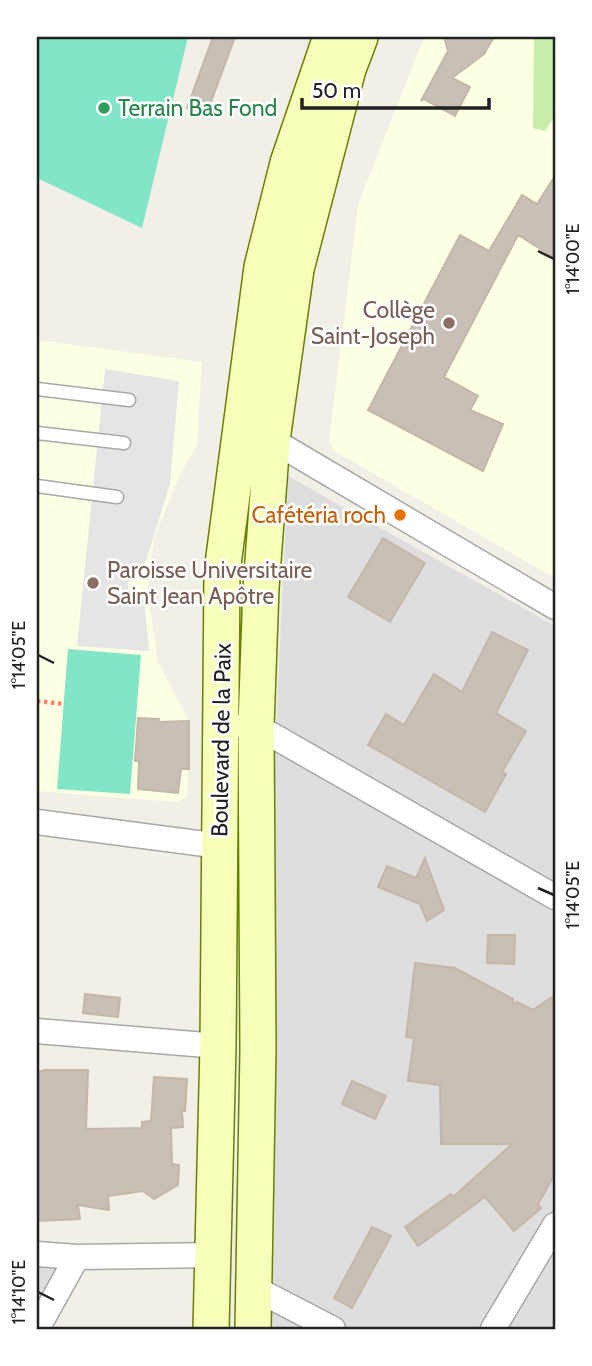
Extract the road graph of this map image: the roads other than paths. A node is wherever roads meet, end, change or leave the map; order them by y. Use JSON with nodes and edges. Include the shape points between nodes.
{"nodes":[{"id":1,"x":331,"y":37,"type":"edge"},
{"id":2,"x":360,"y":37,"type":"edge"},
{"id":3,"x":37,"y":389,"type":"edge"},
{"id":4,"x":129,"y":400,"type":"dead end"},
{"id":5,"x":37,"y":433,"type":"edge"},
{"id":6,"x":272,"y":440,"type":"junction"},
{"id":7,"x":124,"y":443,"type":"dead end"},
{"id":8,"x":37,"y":486,"type":"edge"},
{"id":9,"x":117,"y":497,"type":"dead end"},
{"id":10,"x":555,"y":607,"type":"edge"},
{"id":11,"x":221,"y":725,"type":"junction"},
{"id":12,"x":256,"y":726,"type":"junction"},
{"id":13,"x":37,"y":822,"type":"edge"},
{"id":14,"x":220,"y":846,"type":"junction"},
{"id":15,"x":555,"y":898,"type":"edge"},
{"id":16,"x":37,"y":1031,"type":"edge"},
{"id":17,"x":218,"y":1046,"type":"junction"},
{"id":18,"x":555,"y":1225,"type":"edge"},
{"id":19,"x":37,"y":1254,"type":"edge"},
{"id":20,"x":214,"y":1255,"type":"junction"},
{"id":21,"x":77,"y":1257,"type":"junction"},
{"id":22,"x":254,"y":1288,"type":"junction"},
{"id":23,"x":37,"y":1329,"type":"edge"},
{"id":24,"x":211,"y":1329,"type":"edge"},
{"id":25,"x":253,"y":1329,"type":"edge"},
{"id":26,"x":333,"y":1329,"type":"edge"},
{"id":27,"x":493,"y":1329,"type":"edge"}],
"edges":[{"from":1,"to":11,"type":"main road","name":"Boulevard de la Paix","via":[[288,163],[262,267],[222,572]]},
{"from":2,"to":6,"type":"main road","name":"Boulevard de la Paix","via":[[296,269]]},
{"from":3,"to":4,"type":"lane"},
{"from":5,"to":7,"type":"lane"},
{"from":6,"to":10,"type":"street"},
{"from":6,"to":12,"type":"main road","name":"Boulevard de la Paix"},
{"from":8,"to":9,"type":"lane"},
{"from":11,"to":12,"type":"street"},
{"from":11,"to":14,"type":"main road","name":"Boulevard de la Paix"},
{"from":12,"to":15,"type":"street"},
{"from":12,"to":22,"type":"main road","name":"Boulevard de la Paix"},
{"from":13,"to":14,"type":"street"},
{"from":14,"to":17,"type":"main road","name":"Boulevard de la Paix"},
{"from":16,"to":17,"type":"street"},
{"from":17,"to":20,"type":"main road","name":"Boulevard de la Paix"},
{"from":18,"to":27,"type":"street"},
{"from":19,"to":21,"type":"street"},
{"from":20,"to":21,"type":"street"},
{"from":20,"to":24,"type":"main road","name":"Boulevard de la Paix"},
{"from":21,"to":23,"type":"street"},
{"from":22,"to":25,"type":"main road","name":"Boulevard de la Paix"},
{"from":22,"to":26,"type":"street"}]}
